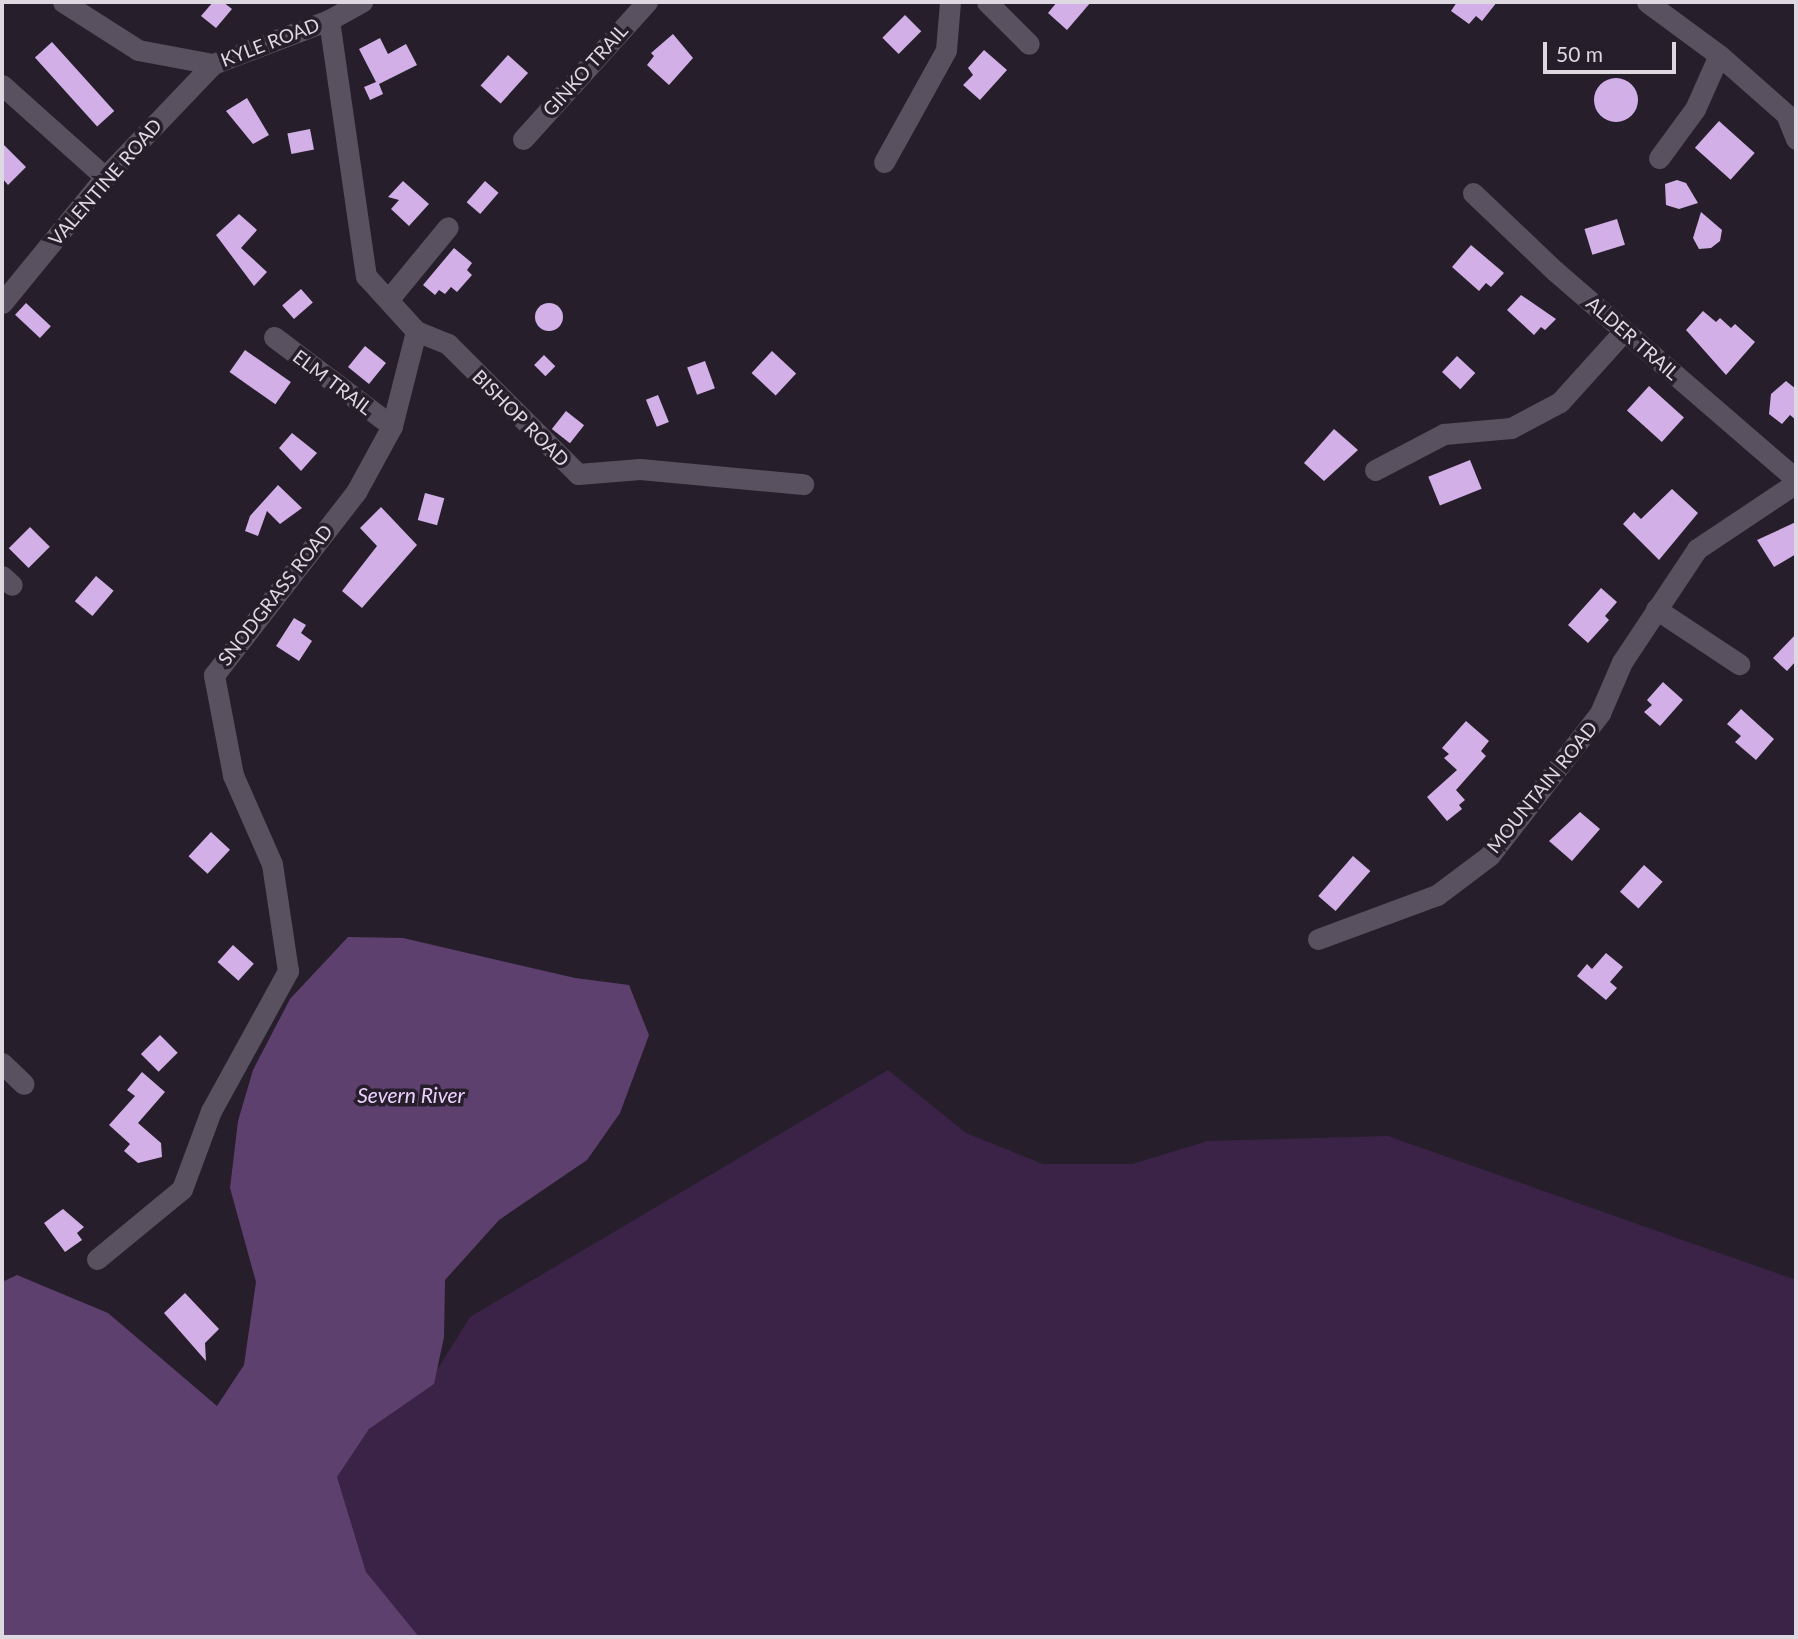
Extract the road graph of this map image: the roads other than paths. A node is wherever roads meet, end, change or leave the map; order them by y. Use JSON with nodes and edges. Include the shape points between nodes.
{"nodes":[{"id":1,"x":63,"y":2,"type":"edge"},
{"id":2,"x":362,"y":2,"type":"edge"},
{"id":3,"x":647,"y":2,"type":"edge"},
{"id":4,"x":950,"y":2,"type":"edge"},
{"id":5,"x":987,"y":2,"type":"edge"},
{"id":6,"x":1647,"y":2,"type":"edge"},
{"id":7,"x":329,"y":20,"type":"junction"},
{"id":8,"x":1029,"y":44,"type":"dead end"},
{"id":9,"x":1719,"y":55,"type":"junction"},
{"id":10,"x":213,"y":64,"type":"junction"},
{"id":11,"x":2,"y":85,"type":"edge"},
{"id":12,"x":523,"y":139,"type":"dead end"},
{"id":13,"x":1796,"y":139,"type":"edge"},
{"id":14,"x":1659,"y":158,"type":"dead end"},
{"id":15,"x":884,"y":162,"type":"dead end"},
{"id":16,"x":105,"y":177,"type":"junction"},
{"id":17,"x":1473,"y":193,"type":"dead end"},
{"id":18,"x":448,"y":227,"type":"dead end"},
{"id":19,"x":388,"y":300,"type":"junction"},
{"id":20,"x":2,"y":303,"type":"edge"},
{"id":21,"x":416,"y":331,"type":"junction"},
{"id":22,"x":1624,"y":331,"type":"junction"},
{"id":23,"x":274,"y":337,"type":"dead end"},
{"id":24,"x":392,"y":426,"type":"junction"},
{"id":25,"x":1375,"y":470,"type":"dead end"},
{"id":26,"x":1796,"y":481,"type":"edge"},
{"id":27,"x":803,"y":484,"type":"dead end"},
{"id":28,"x":1656,"y":609,"type":"junction"},
{"id":29,"x":1740,"y":664,"type":"dead end"},
{"id":30,"x":1318,"y":939,"type":"dead end"},
{"id":31,"x":2,"y":1063,"type":"edge"},
{"id":32,"x":24,"y":1084,"type":"dead end"},
{"id":33,"x":97,"y":1259,"type":"dead end"}],
"edges":[{"from":1,"to":10,"type":"street","name":"KYLE ROAD","via":[[138,50]]},
{"from":2,"to":7,"type":"street","name":"KYLE ROAD"},
{"from":3,"to":12,"type":"street","name":"GINKO TRAIL"},
{"from":4,"to":15,"type":"street","via":[[946,50]]},
{"from":5,"to":8,"type":"street"},
{"from":6,"to":9,"type":"street"},
{"from":7,"to":10,"type":"street","name":"KYLE ROAD"},
{"from":7,"to":19,"type":"street","via":[[366,276]]},
{"from":9,"to":13,"type":"street","via":[[1786,114]]},
{"from":9,"to":14,"type":"street","via":[[1695,109]]},
{"from":10,"to":16,"type":"street","name":"VALENTINE ROAD"},
{"from":11,"to":16,"type":"street"},
{"from":16,"to":20,"type":"street","name":"VALENTINE ROAD"},
{"from":17,"to":22,"type":"street","name":"ALDER TRAIL"},
{"from":18,"to":19,"type":"street"},
{"from":19,"to":21,"type":"street"},
{"from":21,"to":24,"type":"street","name":"SNODGRASS ROAD"},
{"from":21,"to":27,"type":"street","name":"BISHOP ROAD","via":[[448,344],[578,474],[640,469]]},
{"from":22,"to":25,"type":"street","via":[[1560,402],[1511,428],[1444,433]]},
{"from":22,"to":26,"type":"street","name":"ALDER TRAIL"},
{"from":23,"to":24,"type":"street","name":"ELM TRAIL"},
{"from":24,"to":33,"type":"street","name":"SNODGRASS ROAD","via":[[356,492],[214,675],[233,775],[272,864],[288,971],[211,1111],[182,1189]]},
{"from":26,"to":28,"type":"street","name":"MOUNTAIN ROAD","via":[[1697,549]]},
{"from":28,"to":29,"type":"street"},
{"from":28,"to":30,"type":"street","name":"MOUNTAIN ROAD","via":[[1622,662],[1600,713],[1563,767],[1490,855],[1437,895]]},
{"from":31,"to":32,"type":"street"}]}
